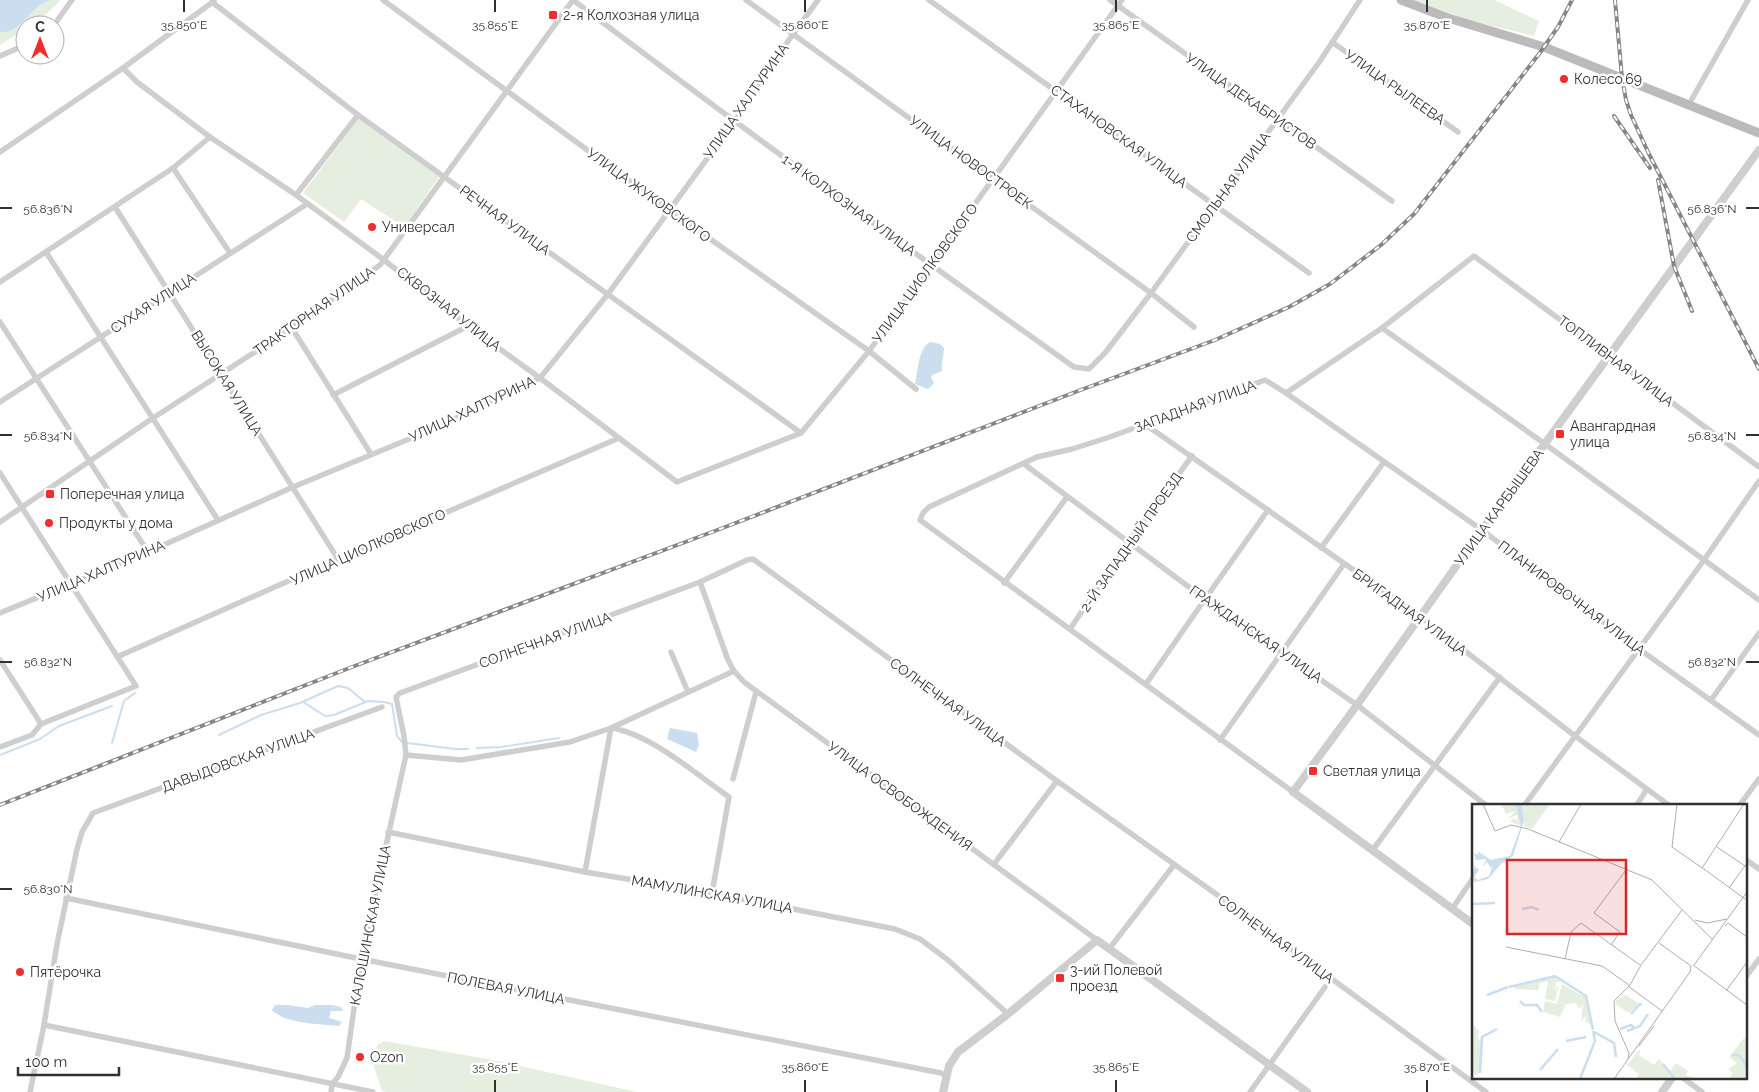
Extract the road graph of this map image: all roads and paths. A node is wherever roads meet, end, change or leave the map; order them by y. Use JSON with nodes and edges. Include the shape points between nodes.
{"nodes":[{"id":1,"x":72,"y":0,"type":"edge"},
{"id":2,"x":382,"y":0,"type":"edge"},
{"id":3,"x":573,"y":0,"type":"edge"},
{"id":4,"x":746,"y":0,"type":"edge"},
{"id":5,"x":818,"y":0,"type":"edge"},
{"id":6,"x":929,"y":0,"type":"edge"},
{"id":7,"x":1110,"y":0,"type":"edge"},
{"id":8,"x":1360,"y":0,"type":"edge"},
{"id":9,"x":1401,"y":0,"type":"edge"},
{"id":10,"x":1748,"y":0,"type":"edge"},
{"id":11,"x":214,"y":1,"type":"edge"},
{"id":12,"x":1120,"y":3,"type":"edge"},
{"id":13,"x":61,"y":15,"type":"edge"},
{"id":14,"x":793,"y":34,"type":"junction"},
{"id":15,"x":1332,"y":42,"type":"junction"},
{"id":16,"x":15,"y":49,"type":"edge"},
{"id":17,"x":0,"y":56,"type":"edge"},
{"id":18,"x":123,"y":68,"type":"junction"},
{"id":19,"x":1056,"y":91,"type":"junction"},
{"id":20,"x":506,"y":92,"type":"junction"},
{"id":21,"x":1688,"y":106,"type":"junction"},
{"id":22,"x":358,"y":115,"type":"junction"},
{"id":23,"x":1278,"y":119,"type":"junction"},
{"id":24,"x":734,"y":122,"type":"junction"},
{"id":25,"x":1458,"y":132,"type":"dead end"},
{"id":26,"x":1759,"y":134,"type":"edge"},
{"id":27,"x":210,"y":138,"type":"junction"},
{"id":28,"x":1759,"y":150,"type":"edge"},
{"id":29,"x":0,"y":152,"type":"edge"},
{"id":30,"x":172,"y":168,"type":"junction"},
{"id":31,"x":445,"y":177,"type":"junction"},
{"id":32,"x":994,"y":179,"type":"junction"},
{"id":33,"x":296,"y":195,"type":"junction"},
{"id":34,"x":1392,"y":201,"type":"dead end"},
{"id":35,"x":307,"y":204,"type":"junction"},
{"id":36,"x":1214,"y":205,"type":"junction"},
{"id":37,"x":115,"y":207,"type":"junction"},
{"id":38,"x":669,"y":210,"type":"junction"},
{"id":39,"x":46,"y":252,"type":"junction"},
{"id":40,"x":230,"y":253,"type":"junction"},
{"id":41,"x":384,"y":260,"type":"junction"},
{"id":42,"x":931,"y":265,"type":"junction"},
{"id":43,"x":1309,"y":273,"type":"dead end"},
{"id":44,"x":0,"y":282,"type":"edge"},
{"id":45,"x":169,"y":292,"type":"junction"},
{"id":46,"x":1151,"y":292,"type":"junction"},
{"id":47,"x":608,"y":294,"type":"junction"},
{"id":48,"x":0,"y":322,"type":"edge"},
{"id":49,"x":468,"y":326,"type":"junction"},
{"id":50,"x":1194,"y":327,"type":"dead end"},
{"id":51,"x":292,"y":328,"type":"junction"},
{"id":52,"x":1382,"y":328,"type":"junction"},
{"id":53,"x":101,"y":337,"type":"junction"},
{"id":54,"x":869,"y":351,"type":"junction"},
{"id":55,"x":1609,"y":356,"type":"junction"},
{"id":56,"x":1089,"y":369,"type":"joint"},
{"id":57,"x":221,"y":375,"type":"junction"},
{"id":58,"x":36,"y":378,"type":"junction"},
{"id":59,"x":540,"y":378,"type":"junction"},
{"id":60,"x":916,"y":389,"type":"dead end"},
{"id":61,"x":1286,"y":393,"type":"junction"},
{"id":62,"x":334,"y":395,"type":"junction"},
{"id":63,"x":0,"y":402,"type":"edge"},
{"id":64,"x":153,"y":418,"type":"junction"},
{"id":65,"x":1146,"y":424,"type":"junction"},
{"id":66,"x":801,"y":433,"type":"junction"},
{"id":67,"x":619,"y":438,"type":"junction"},
{"id":68,"x":1545,"y":444,"type":"junction"},
{"id":69,"x":371,"y":454,"type":"junction"},
{"id":70,"x":1192,"y":456,"type":"junction"},
{"id":71,"x":90,"y":462,"type":"junction"},
{"id":72,"x":1384,"y":462,"type":"junction"},
{"id":73,"x":1024,"y":464,"type":"junction"},
{"id":74,"x":1759,"y":467,"type":"edge"},
{"id":75,"x":0,"y":473,"type":"edge"},
{"id":76,"x":1759,"y":481,"type":"edge"},
{"id":77,"x":676,"y":482,"type":"joint"},
{"id":78,"x":293,"y":487,"type":"junction"},
{"id":79,"x":1067,"y":497,"type":"junction"},
{"id":80,"x":22,"y":508,"type":"junction"},
{"id":81,"x":1268,"y":510,"type":"junction"},
{"id":82,"x":218,"y":520,"type":"junction"},
{"id":83,"x":0,"y":522,"type":"edge"},
{"id":84,"x":1482,"y":530,"type":"junction"},
{"id":85,"x":1129,"y":542,"type":"junction"},
{"id":86,"x":1321,"y":548,"type":"junction"},
{"id":87,"x":148,"y":552,"type":"junction"},
{"id":88,"x":338,"y":559,"type":"junction"},
{"id":89,"x":1704,"y":560,"type":"junction"},
{"id":90,"x":1344,"y":564,"type":"junction"},
{"id":91,"x":700,"y":582,"type":"junction"},
{"id":92,"x":1004,"y":582,"type":"junction"},
{"id":93,"x":70,"y":584,"type":"junction"},
{"id":94,"x":1205,"y":599,"type":"junction"},
{"id":95,"x":1759,"y":600,"type":"edge"},
{"id":96,"x":0,"y":614,"type":"edge"},
{"id":97,"x":1421,"y":617,"type":"junction"},
{"id":98,"x":1070,"y":629,"type":"junction"},
{"id":99,"x":1759,"y":634,"type":"edge"},
{"id":100,"x":1639,"y":650,"type":"junction"},
{"id":101,"x":671,"y":652,"type":"dead end"},
{"id":102,"x":1282,"y":652,"type":"junction"},
{"id":103,"x":117,"y":657,"type":"junction"},
{"id":104,"x":0,"y":660,"type":"edge"},
{"id":105,"x":734,"y":671,"type":"junction"},
{"id":106,"x":1500,"y":678,"type":"junction"},
{"id":107,"x":1146,"y":684,"type":"junction"},
{"id":108,"x":688,"y":692,"type":"junction"},
{"id":109,"x":756,"y":692,"type":"junction"},
{"id":110,"x":1711,"y":700,"type":"junction"},
{"id":111,"x":1358,"y":705,"type":"junction"},
{"id":112,"x":382,"y":707,"type":"dead end"},
{"id":113,"x":41,"y":724,"type":"junction"},
{"id":114,"x":610,"y":728,"type":"junction"},
{"id":115,"x":1759,"y":735,"type":"edge"},
{"id":116,"x":1575,"y":736,"type":"junction"},
{"id":117,"x":1220,"y":740,"type":"junction"},
{"id":118,"x":0,"y":747,"type":"edge"},
{"id":119,"x":406,"y":755,"type":"junction"},
{"id":120,"x":1434,"y":766,"type":"junction"},
{"id":121,"x":734,"y":779,"type":"dead end"},
{"id":122,"x":1759,"y":779,"type":"edge"},
{"id":123,"x":1057,"y":781,"type":"junction"},
{"id":124,"x":1647,"y":790,"type":"junction"},
{"id":125,"x":1293,"y":792,"type":"junction"},
{"id":126,"x":1483,"y":804,"type":"edge"},
{"id":127,"x":1525,"y":804,"type":"edge"},
{"id":128,"x":1637,"y":804,"type":"edge"},
{"id":129,"x":1667,"y":804,"type":"edge"},
{"id":130,"x":1740,"y":804,"type":"edge"},
{"id":131,"x":388,"y":832,"type":"junction"},
{"id":132,"x":1372,"y":851,"type":"junction"},
{"id":133,"x":1746,"y":860,"type":"edge"},
{"id":134,"x":994,"y":864,"type":"junction"},
{"id":135,"x":1174,"y":865,"type":"junction"},
{"id":136,"x":1759,"y":869,"type":"edge"},
{"id":137,"x":585,"y":872,"type":"junction"},
{"id":138,"x":1472,"y":879,"type":"edge"},
{"id":139,"x":712,"y":893,"type":"junction"},
{"id":140,"x":66,"y":898,"type":"junction"},
{"id":141,"x":1452,"y":908,"type":"junction"},
{"id":142,"x":1472,"y":923,"type":"edge"},
{"id":143,"x":1097,"y":940,"type":"junction"},
{"id":144,"x":1109,"y":949,"type":"junction"},
{"id":145,"x":361,"y":959,"type":"junction"},
{"id":146,"x":1759,"y":959,"type":"edge"},
{"id":147,"x":1746,"y":977,"type":"edge"},
{"id":148,"x":1325,"y":987,"type":"dead end"},
{"id":149,"x":1008,"y":1014,"type":"junction"},
{"id":150,"x":44,"y":1025,"type":"junction"},
{"id":151,"x":1269,"y":1065,"type":"junction"},
{"id":152,"x":946,"y":1076,"type":"junction"},
{"id":153,"x":1671,"y":1080,"type":"edge"},
{"id":154,"x":1686,"y":1080,"type":"edge"},
{"id":155,"x":332,"y":1084,"type":"junction"},
{"id":156,"x":30,"y":1092,"type":"edge"},
{"id":157,"x":331,"y":1092,"type":"edge"},
{"id":158,"x":373,"y":1092,"type":"edge"},
{"id":159,"x":942,"y":1092,"type":"edge"},
{"id":160,"x":1250,"y":1092,"type":"edge"},
{"id":161,"x":1307,"y":1092,"type":"edge"},
{"id":162,"x":1486,"y":1092,"type":"edge"},
{"id":163,"x":1662,"y":1092,"type":"edge"},
{"id":164,"x":1702,"y":1092,"type":"edge"}],
"edges":[{"from":1,"to":13,"type":"street"},
{"from":2,"to":20,"type":"street","name":"УЛИЦА ЖУКОВСКОГО"},
{"from":3,"to":20,"type":"street","name":"ТРАКТОРНАЯ УЛИЦА"},
{"from":3,"to":24,"type":"street"},
{"from":4,"to":14,"type":"street","name":"УЛИЦА НОВОСТРОЕК"},
{"from":5,"to":14,"type":"street","name":"УЛИЦА ХАЛТУРИНА"},
{"from":6,"to":19,"type":"street","name":"СТАХАНОВСКАЯ УЛИЦА"},
{"from":7,"to":12,"type":"street","name":"УЛИЦА ДЕКАБРИСТОВ"},
{"from":8,"to":15,"type":"street","name":"СМОЛЬНАЯ УЛИЦА"},
{"from":9,"to":21,"type":"main road","via":[[1529,42]]},
{"from":10,"to":21,"type":"street"},
{"from":11,"to":18,"type":"street"},
{"from":11,"to":22,"type":"street","name":"РЕЧНАЯ УЛИЦА"},
{"from":12,"to":19,"type":"street","name":"УЛИЦА ЦИОЛКОВСКОГО"},
{"from":12,"to":23,"type":"street","name":"УЛИЦА ДЕКАБРИСТОВ"},
{"from":14,"to":24,"type":"street","name":"УЛИЦА ХАЛТУРИНА"},
{"from":14,"to":32,"type":"street","name":"УЛИЦА НОВОСТРОЕК"},
{"from":15,"to":23,"type":"street","name":"СМОЛЬНАЯ УЛИЦА"},
{"from":15,"to":25,"type":"street","name":"УЛИЦА РЫЛЕЕВА"},
{"from":16,"to":17,"type":"street"},
{"from":18,"to":27,"type":"street","name":"СКВОЗНАЯ УЛИЦА"},
{"from":18,"to":29,"type":"street"},
{"from":19,"to":32,"type":"street","name":"УЛИЦА ЦИОЛКОВСКОГО"},
{"from":19,"to":36,"type":"street","name":"СТАХАНОВСКАЯ УЛИЦА"},
{"from":20,"to":31,"type":"street","name":"ТРАКТОРНАЯ УЛИЦА"},
{"from":20,"to":38,"type":"street","name":"УЛИЦА ЖУКОВСКОГО"},
{"from":21,"to":26,"type":"main road"},
{"from":22,"to":31,"type":"street","name":"РЕЧНАЯ УЛИЦА"},
{"from":22,"to":33,"type":"street"},
{"from":23,"to":34,"type":"street","name":"УЛИЦА ДЕКАБРИСТОВ"},
{"from":23,"to":36,"type":"street","name":"СМОЛЬНАЯ УЛИЦА"},
{"from":24,"to":38,"type":"street","name":"УЛИЦА ХАЛТУРИНА"},
{"from":24,"to":42,"type":"street","name":"1-Я КОЛХОЗНАЯ УЛИЦА"},
{"from":27,"to":30,"type":"street"},
{"from":27,"to":33,"type":"street","name":"СКВОЗНАЯ УЛИЦА"},
{"from":28,"to":55,"type":"street","name":"УЛИЦА КАРБЫШЕВА"},
{"from":30,"to":37,"type":"street"},
{"from":30,"to":40,"type":"street"},
{"from":31,"to":41,"type":"street","name":"ТРАКТОРНАЯ УЛИЦА"},
{"from":31,"to":47,"type":"street","name":"РЕЧНАЯ УЛИЦА"},
{"from":32,"to":42,"type":"street","name":"УЛИЦА ЦИОЛКОВСКОГО"},
{"from":32,"to":46,"type":"street","name":"УЛИЦА НОВОСТРОЕК"},
{"from":33,"to":35,"type":"street","name":"СКВОЗНАЯ УЛИЦА"},
{"from":35,"to":40,"type":"street","name":"СУХАЯ УЛИЦА"},
{"from":35,"to":41,"type":"street","name":"СКВОЗНАЯ УЛИЦА"},
{"from":36,"to":43,"type":"street","name":"СТАХАНОВСКАЯ УЛИЦА"},
{"from":36,"to":46,"type":"street","name":"СМОЛЬНАЯ УЛИЦА"},
{"from":37,"to":39,"type":"street"},
{"from":37,"to":45,"type":"street","name":"ВЫСОКАЯ УЛИЦА"},
{"from":38,"to":47,"type":"street","name":"УЛИЦА ХАЛТУРИНА"},
{"from":38,"to":54,"type":"street","name":"УЛИЦА ЖУКОВСКОГО"},
{"from":39,"to":44,"type":"street"},
{"from":39,"to":53,"type":"street"},
{"from":40,"to":45,"type":"street","name":"СУХАЯ УЛИЦА"},
{"from":41,"to":49,"type":"street","name":"СКВОЗНАЯ УЛИЦА"},
{"from":41,"to":51,"type":"street","name":"ТРАКТОРНАЯ УЛИЦА"},
{"from":42,"to":54,"type":"street","name":"УЛИЦА ЦИОЛКОВСКОГО"},
{"from":42,"to":56,"type":"street","name":"1-Я КОЛХОЗНАЯ УЛИЦА","via":[[1074,367]]},
{"from":45,"to":53,"type":"street","name":"СУХАЯ УЛИЦА"},
{"from":45,"to":57,"type":"street","name":"ВЫСОКАЯ УЛИЦА"},
{"from":46,"to":50,"type":"street","name":"УЛИЦА НОВОСТРОЕК"},
{"from":46,"to":56,"type":"street","name":"СМОЛЬНАЯ УЛИЦА"},
{"from":47,"to":59,"type":"street","name":"УЛИЦА ХАЛТУРИНА"},
{"from":47,"to":66,"type":"street","name":"РЕЧНАЯ УЛИЦА"},
{"from":48,"to":58,"type":"street"},
{"from":49,"to":59,"type":"street","name":"СКВОЗНАЯ УЛИЦА"},
{"from":49,"to":62,"type":"street"},
{"from":51,"to":57,"type":"street","name":"ТРАКТОРНАЯ УЛИЦА"},
{"from":51,"to":62,"type":"street"},
{"from":52,"to":55,"type":"street","name":"ТОПЛИВНАЯ УЛИЦА","via":[[1474,256]]},
{"from":52,"to":61,"type":"street"},
{"from":52,"to":68,"type":"street"},
{"from":53,"to":58,"type":"street","name":"СУХАЯ УЛИЦА"},
{"from":53,"to":64,"type":"street"},
{"from":54,"to":60,"type":"street","name":"УЛИЦА ЖУКОВСКОГО"},
{"from":54,"to":66,"type":"street","name":"УЛИЦА ЦИОЛКОВСКОГО"},
{"from":55,"to":68,"type":"street","name":"УЛИЦА КАРБЫШЕВА"},
{"from":55,"to":74,"type":"street","name":"ТОПЛИВНАЯ УЛИЦА"},
{"from":57,"to":64,"type":"street","name":"ТРАКТОРНАЯ УЛИЦА"},
{"from":57,"to":78,"type":"street","name":"ВЫСОКАЯ УЛИЦА"},
{"from":58,"to":63,"type":"street","name":"СУХАЯ УЛИЦА"},
{"from":58,"to":71,"type":"street"},
{"from":59,"to":67,"type":"street","name":"СКВОЗНАЯ УЛИЦА"},
{"from":59,"to":69,"type":"street","name":"УЛИЦА ХАЛТУРИНА","via":[[431,430]]},
{"from":61,"to":65,"type":"street","name":"ЗАПАДНАЯ УЛИЦА","via":[[1265,380]]},
{"from":61,"to":72,"type":"street","name":"ПЛАНИРОВОЧНАЯ УЛИЦА"},
{"from":62,"to":69,"type":"street"},
{"from":64,"to":71,"type":"street","name":"ТРАКТОРНАЯ УЛИЦА"},
{"from":64,"to":82,"type":"street"},
{"from":65,"to":70,"type":"street","name":"БРИГАДНАЯ УЛИЦА"},
{"from":65,"to":73,"type":"street","name":"ЗАПАДНАЯ УЛИЦА","via":[[1037,457]]},
{"from":66,"to":77,"type":"street","name":"УЛИЦА ЦИОЛКОВСКОГО"},
{"from":67,"to":77,"type":"street","name":"СКВОЗНАЯ УЛИЦА"},
{"from":67,"to":88,"type":"street","name":"УЛИЦА ЦИОЛКОВСКОГО"},
{"from":68,"to":84,"type":"street","name":"УЛИЦА КАРБЫШЕВА"},
{"from":68,"to":89,"type":"street"},
{"from":69,"to":78,"type":"street","name":"УЛИЦА ХАЛТУРИНА"},
{"from":70,"to":81,"type":"street","name":"БРИГАДНАЯ УЛИЦА"},
{"from":70,"to":85,"type":"street","name":"2-Й ЗАПАДНЫЙ ПРОЕЗД"},
{"from":71,"to":80,"type":"street","name":"ТРАКТОРНАЯ УЛИЦА"},
{"from":71,"to":87,"type":"street"},
{"from":72,"to":84,"type":"street","name":"ПЛАНИРОВОЧНАЯ УЛИЦА"},
{"from":72,"to":86,"type":"street"},
{"from":73,"to":79,"type":"street","name":"ГРАЖДАНСКАЯ УЛИЦА"},
{"from":73,"to":92,"type":"street","name":"ЗАПАДНАЯ УЛИЦА","via":[[929,507],[920,520]]},
{"from":75,"to":80,"type":"street"},
{"from":76,"to":89,"type":"street"},
{"from":78,"to":82,"type":"street","name":"УЛИЦА ХАЛТУРИНА"},
{"from":78,"to":88,"type":"street","name":"ВЫСОКАЯ УЛИЦА"},
{"from":79,"to":85,"type":"street","name":"ГРАЖДАНСКАЯ УЛИЦА"},
{"from":79,"to":92,"type":"street"},
{"from":80,"to":83,"type":"street","name":"ТРАКТОРНАЯ УЛИЦА"},
{"from":80,"to":93,"type":"street"},
{"from":81,"to":86,"type":"street","name":"БРИГАДНАЯ УЛИЦА"},
{"from":81,"to":94,"type":"street"},
{"from":82,"to":87,"type":"street","name":"УЛИЦА ХАЛТУРИНА"},
{"from":84,"to":97,"type":"street","name":"УЛИЦА КАРБЫШЕВА"},
{"from":84,"to":100,"type":"street","name":"ПЛАНИРОВОЧНАЯ УЛИЦА"},
{"from":85,"to":94,"type":"street","name":"ГРАЖДАНСКАЯ УЛИЦА"},
{"from":85,"to":98,"type":"street","name":"2-Й ЗАПАДНЫЙ ПРОЕЗД"},
{"from":86,"to":90,"type":"street","name":"БРИГАДНАЯ УЛИЦА"},
{"from":87,"to":93,"type":"street","name":"УЛИЦА ХАЛТУРИНА"},
{"from":88,"to":103,"type":"street","name":"УЛИЦА ЦИОЛКОВСКОГО"},
{"from":89,"to":95,"type":"street"},
{"from":89,"to":100,"type":"street"},
{"from":90,"to":97,"type":"street","name":"БРИГАДНАЯ УЛИЦА"},
{"from":90,"to":102,"type":"street"},
{"from":91,"to":105,"type":"street"},
{"from":91,"to":119,"type":"street","name":"СОЛНЕЧНАЯ УЛИЦА","via":[[400,693],[396,697]]},
{"from":91,"to":123,"type":"street","name":"СОЛНЕЧНАЯ УЛИЦА","via":[[753,559]]},
{"from":92,"to":98,"type":"street"},
{"from":93,"to":96,"type":"street","name":"УЛИЦА ХАЛТУРИНА"},
{"from":93,"to":103,"type":"street"},
{"from":94,"to":102,"type":"street","name":"ГРАЖДАНСКАЯ УЛИЦА"},
{"from":94,"to":107,"type":"street"},
{"from":97,"to":106,"type":"street","name":"БРИГАДНАЯ УЛИЦА"},
{"from":97,"to":111,"type":"street","name":"УЛИЦА КАРБЫШЕВА"},
{"from":98,"to":107,"type":"street"},
{"from":99,"to":110,"type":"street"},
{"from":100,"to":110,"type":"street","name":"ПЛАНИРОВОЧНАЯ УЛИЦА"},
{"from":100,"to":116,"type":"street"},
{"from":101,"to":108,"type":"street"},
{"from":102,"to":111,"type":"street","name":"ГРАЖДАНСКАЯ УЛИЦА"},
{"from":102,"to":117,"type":"street"},
{"from":103,"to":113,"type":"street","via":[[136,686]]},
{"from":104,"to":113,"type":"street"},
{"from":105,"to":108,"type":"street"},
{"from":105,"to":109,"type":"street","name":"УЛИЦА ОСВОБОЖДЕНИЯ"},
{"from":106,"to":116,"type":"street","name":"БРИГАДНАЯ УЛИЦА"},
{"from":106,"to":120,"type":"street"},
{"from":107,"to":117,"type":"street"},
{"from":108,"to":114,"type":"street"},
{"from":109,"to":121,"type":"street"},
{"from":109,"to":134,"type":"street","name":"УЛИЦА ОСВОБОЖДЕНИЯ"},
{"from":110,"to":115,"type":"street","name":"ПЛАНИРОВОЧНАЯ УЛИЦА"},
{"from":111,"to":120,"type":"street","name":"ГРАЖДАНСКАЯ УЛИЦА"},
{"from":111,"to":125,"type":"street","name":"УЛИЦА КАРБЫШЕВА"},
{"from":112,"to":140,"type":"street","name":"ДАВЫДОВСКАЯ УЛИЦА","via":[[93,813],[82,832]]},
{"from":113,"to":118,"type":"street","via":[[32,735]]},
{"from":114,"to":119,"type":"street","via":[[570,742],[462,760]]},
{"from":114,"to":137,"type":"street"},
{"from":114,"to":139,"type":"street","via":[[625,730],[650,742],[729,797]]},
{"from":116,"to":124,"type":"street","name":"БРИГАДНАЯ УЛИЦА"},
{"from":116,"to":127,"type":"street"},
{"from":117,"to":125,"type":"street"},
{"from":119,"to":131,"type":"street","name":"КАЛОШИНСКАЯ УЛИЦА"},
{"from":120,"to":126,"type":"street","name":"ГРАЖДАНСКАЯ УЛИЦА"},
{"from":120,"to":132,"type":"street"},
{"from":122,"to":130,"type":"street"},
{"from":123,"to":134,"type":"street"},
{"from":123,"to":135,"type":"street","name":"СОЛНЕЧНАЯ УЛИЦА"},
{"from":124,"to":128,"type":"street"},
{"from":124,"to":129,"type":"street","name":"БРИГАДНАЯ УЛИЦА"},
{"from":125,"to":132,"type":"street"},
{"from":131,"to":137,"type":"street","name":"МАМУЛИНСКАЯ УЛИЦА"},
{"from":131,"to":145,"type":"street","name":"КАЛОШИНСКАЯ УЛИЦА"},
{"from":132,"to":141,"type":"street"},
{"from":133,"to":136,"type":"street"},
{"from":134,"to":143,"type":"street","name":"УЛИЦА ОСВОБОЖДЕНИЯ"},
{"from":135,"to":144,"type":"street"},
{"from":135,"to":162,"type":"street","name":"СОЛНЕЧНАЯ УЛИЦА"},
{"from":137,"to":139,"type":"street","name":"МАМУЛИНСКАЯ УЛИЦА"},
{"from":138,"to":141,"type":"street"},
{"from":139,"to":149,"type":"street","name":"МАМУЛИНСКАЯ УЛИЦА","via":[[895,929],[920,939]]},
{"from":140,"to":145,"type":"street","name":"ПОЛЕВАЯ УЛИЦА"},
{"from":140,"to":150,"type":"street"},
{"from":141,"to":142,"type":"street"},
{"from":143,"to":144,"type":"street","name":"УЛИЦА ОСВОБОЖДЕНИЯ"},
{"from":143,"to":149,"type":"street"},
{"from":144,"to":151,"type":"street","name":"УЛИЦА ОСВОБОЖДЕНИЯ"},
{"from":145,"to":152,"type":"street","name":"ПОЛЕВАЯ УЛИЦА"},
{"from":145,"to":155,"type":"street","name":"КАЛОШИНСКАЯ УЛИЦА","via":[[347,1058]]},
{"from":146,"to":147,"type":"street"},
{"from":148,"to":151,"type":"street"},
{"from":149,"to":152,"type":"street","via":[[958,1052]]},
{"from":150,"to":155,"type":"street"},
{"from":150,"to":156,"type":"street"},
{"from":151,"to":160,"type":"street"},
{"from":151,"to":161,"type":"street","name":"УЛИЦА ОСВОБОЖДЕНИЯ"},
{"from":152,"to":159,"type":"street"},
{"from":153,"to":163,"type":"street"},
{"from":154,"to":164,"type":"street"},
{"from":155,"to":157,"type":"street","name":"КАЛОШИНСКАЯ УЛИЦА"},
{"from":155,"to":158,"type":"street"}]}
